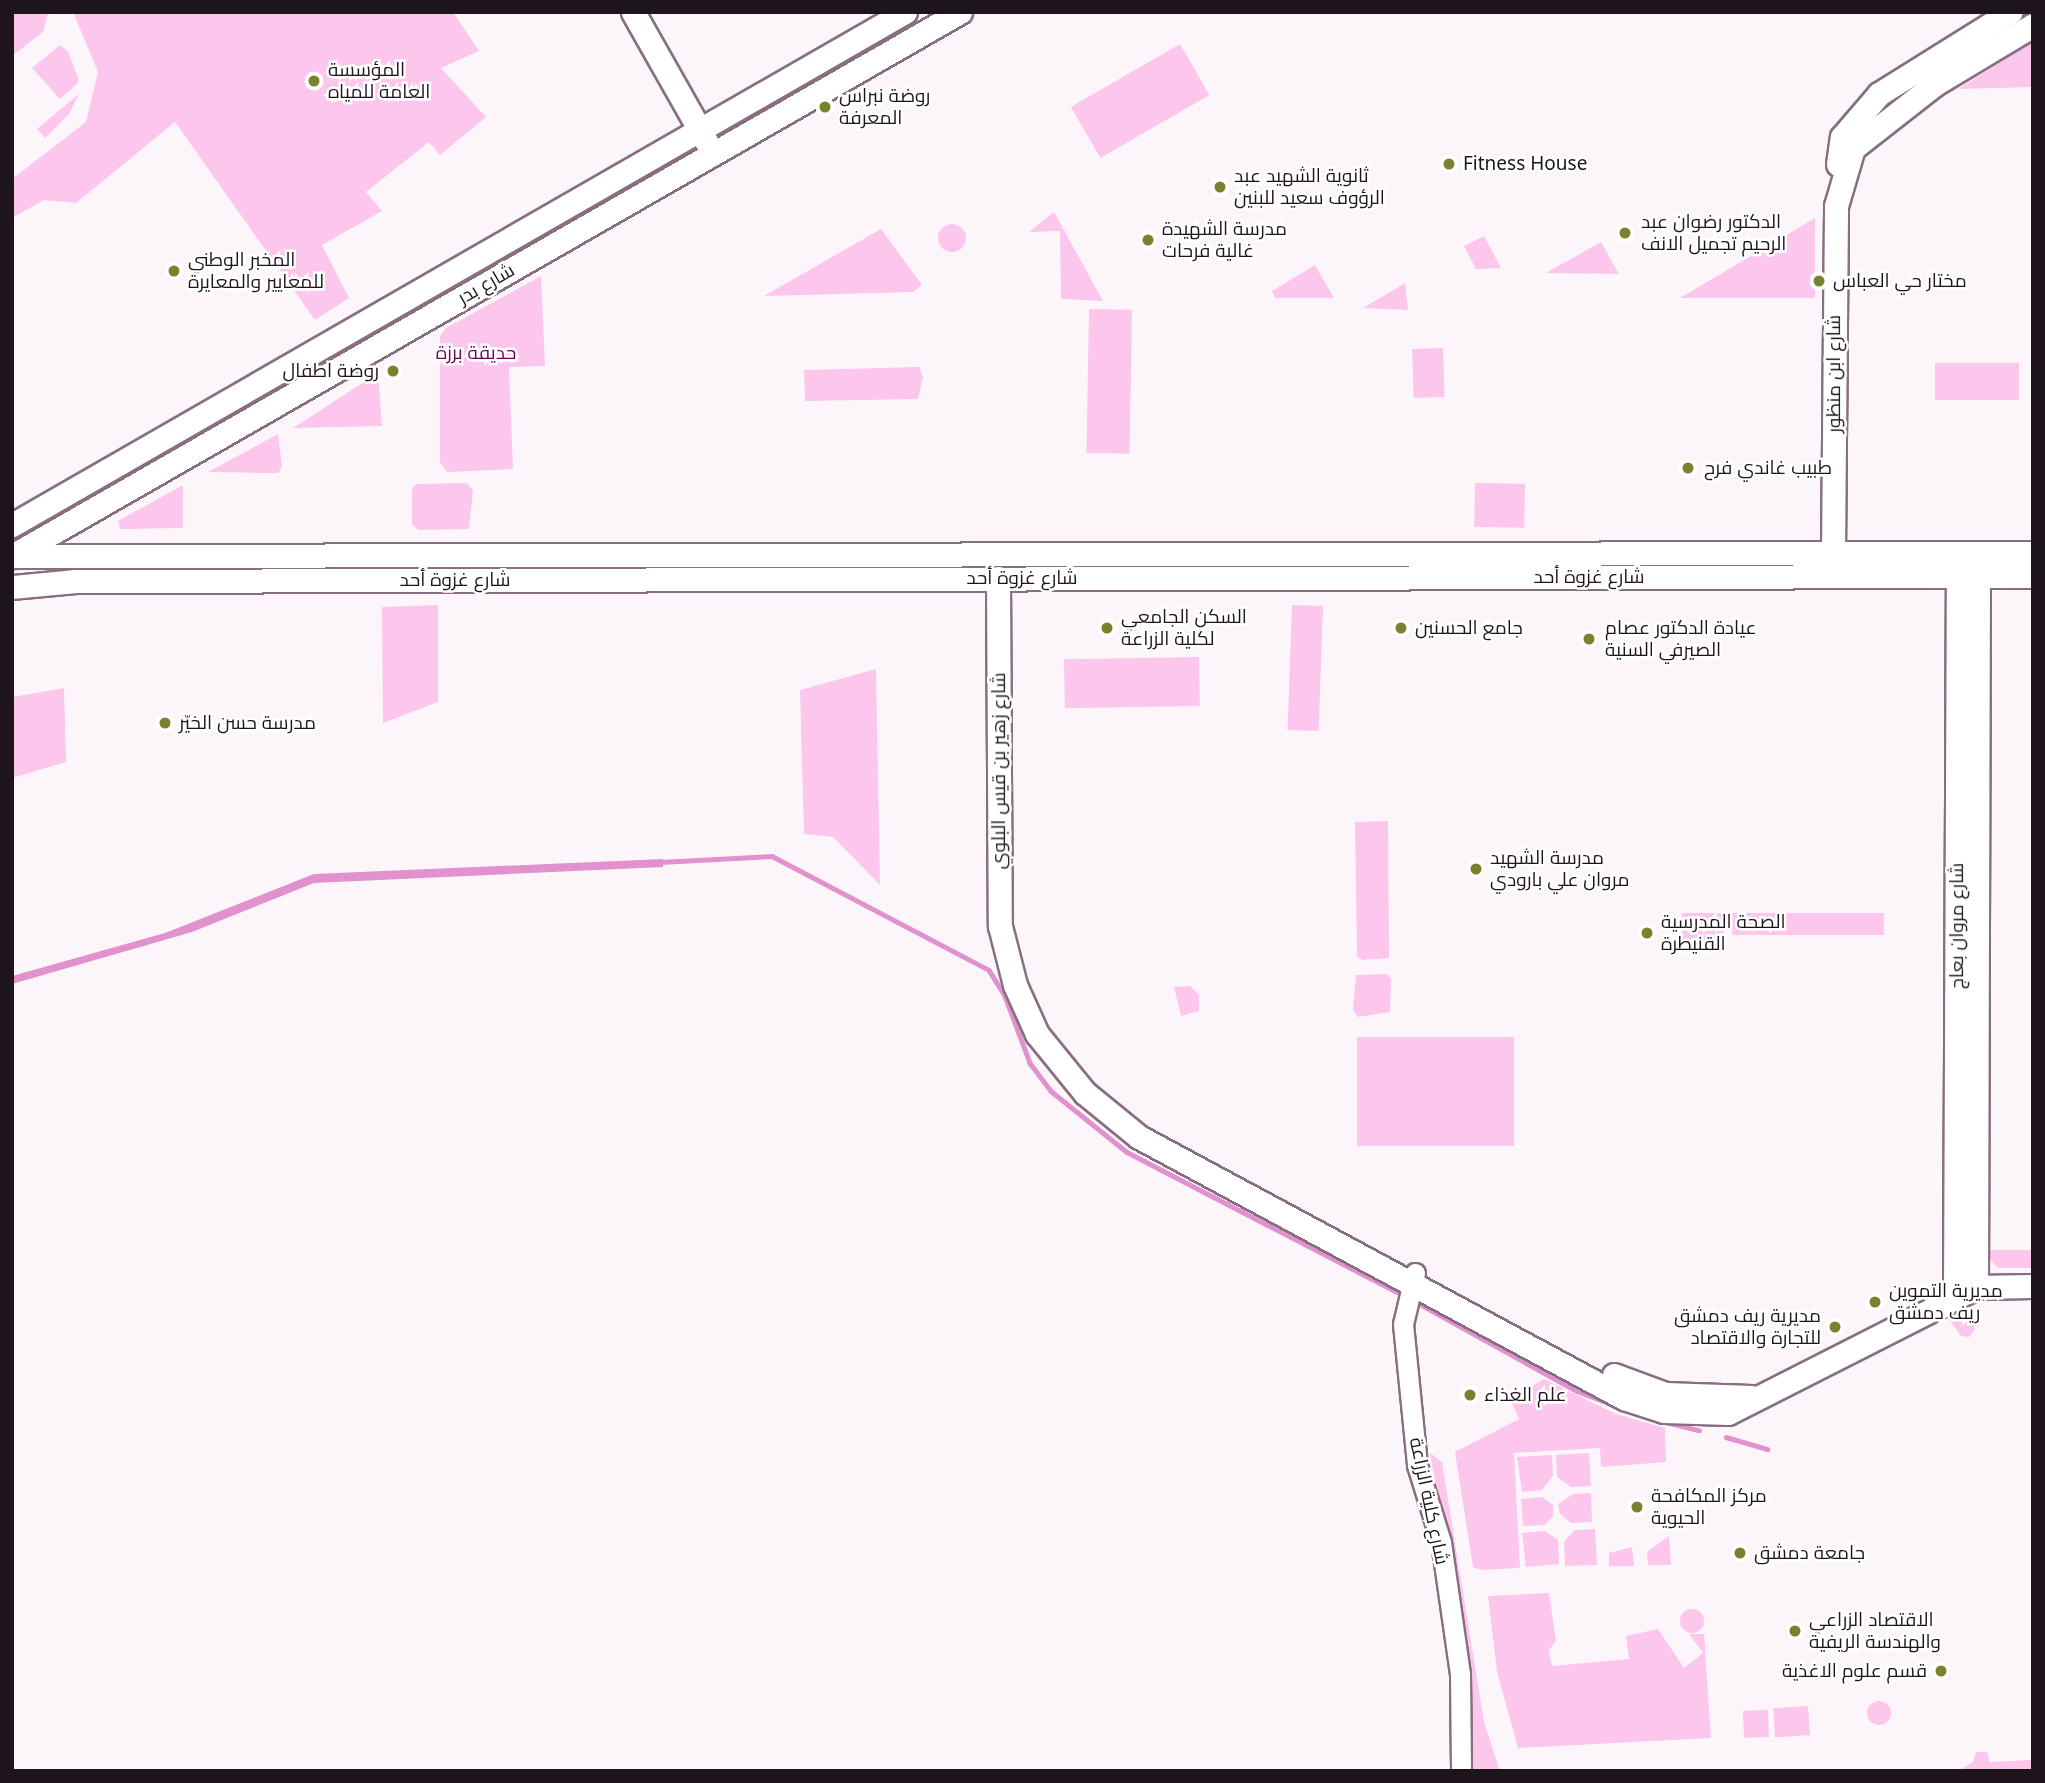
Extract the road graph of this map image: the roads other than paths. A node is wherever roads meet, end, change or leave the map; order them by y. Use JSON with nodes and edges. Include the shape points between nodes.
{"nodes":[{"id":1,"x":633,"y":12,"type":"edge"},
{"id":2,"x":905,"y":12,"type":"edge"},
{"id":3,"x":960,"y":12,"type":"edge"},
{"id":4,"x":2010,"y":12,"type":"edge"},
{"id":5,"x":2033,"y":25,"type":"edge"},
{"id":6,"x":699,"y":131,"type":"junction"},
{"id":7,"x":713,"y":153,"type":"junction"},
{"id":8,"x":1839,"y":195,"type":"junction"},
{"id":9,"x":79,"y":517,"type":"junction"},
{"id":10,"x":12,"y":525,"type":"edge"},
{"id":11,"x":2033,"y":553,"type":"edge"},
{"id":12,"x":1833,"y":554,"type":"junction"},
{"id":13,"x":12,"y":556,"type":"edge"},
{"id":14,"x":99,"y":559,"type":"junction"},
{"id":15,"x":1968,"y":565,"type":"junction"},
{"id":16,"x":2033,"y":576,"type":"edge"},
{"id":17,"x":998,"y":578,"type":"junction"},
{"id":18,"x":48,"y":582,"type":"junction"},
{"id":19,"x":12,"y":587,"type":"edge"},
{"id":20,"x":1413,"y":1280,"type":"junction"},
{"id":21,"x":2033,"y":1286,"type":"edge"},
{"id":22,"x":1966,"y":1292,"type":"junction"},
{"id":23,"x":1461,"y":1771,"type":"edge"}],
"edges":[{"from":1,"to":6,"type":"main road"},
{"from":2,"to":6,"type":"main road","name":"شارع بدر"},
{"from":3,"to":7,"type":"main road","name":"شارع بدر"},
{"from":4,"to":8,"type":"main road","name":"شارع ابن منظور","via":[[1879,94],[1842,137]]},
{"from":5,"to":8,"type":"main road","name":"شارع ابن منظور","via":[[1935,84],[1878,126],[1853,148]]},
{"from":6,"to":7,"type":"main road"},
{"from":6,"to":10,"type":"main road","name":"شارع بدر"},
{"from":7,"to":9,"type":"main road","name":"شارع بدر"},
{"from":8,"to":12,"type":"main road","name":"شارع ابن منظور"},
{"from":9,"to":13,"type":"main road","name":"شارع بدر"},
{"from":9,"to":14,"type":"main road","via":[[76,541]]},
{"from":11,"to":15,"type":"main road","name":"شارع غزوة أحد"},
{"from":12,"to":14,"type":"main road","name":"شارع غزوة أحد"},
{"from":12,"to":15,"type":"main road","name":"شارع غزوة أحد"},
{"from":13,"to":14,"type":"main road","name":"شارع غزوة أحد"},
{"from":13,"to":18,"type":"main road","via":[[25,573]]},
{"from":15,"to":16,"type":"main road","name":"شارع غزوة أحد"},
{"from":15,"to":17,"type":"main road","name":"شارع غزوة أحد"},
{"from":15,"to":22,"type":"main road","name":"شارع مروان بعاج"},
{"from":17,"to":18,"type":"main road","name":"شارع غزوة أحد"},
{"from":17,"to":20,"type":"main road","name":"شارع زهير بن قيس البلوي","via":[[1000,926],[1011,963],[1022,972],[1074,1059],[1149,1127]]},
{"from":18,"to":19,"type":"main road","name":"شارع غزوة أحد"},
{"from":20,"to":22,"type":"main road","via":[[1631,1384],[1701,1398],[1764,1397]]},
{"from":20,"to":23,"type":"street","name":"شارع كلية الزراعة","via":[[1403,1324],[1418,1465],[1441,1542],[1460,1674]]},
{"from":21,"to":22,"type":"main road"}]}
